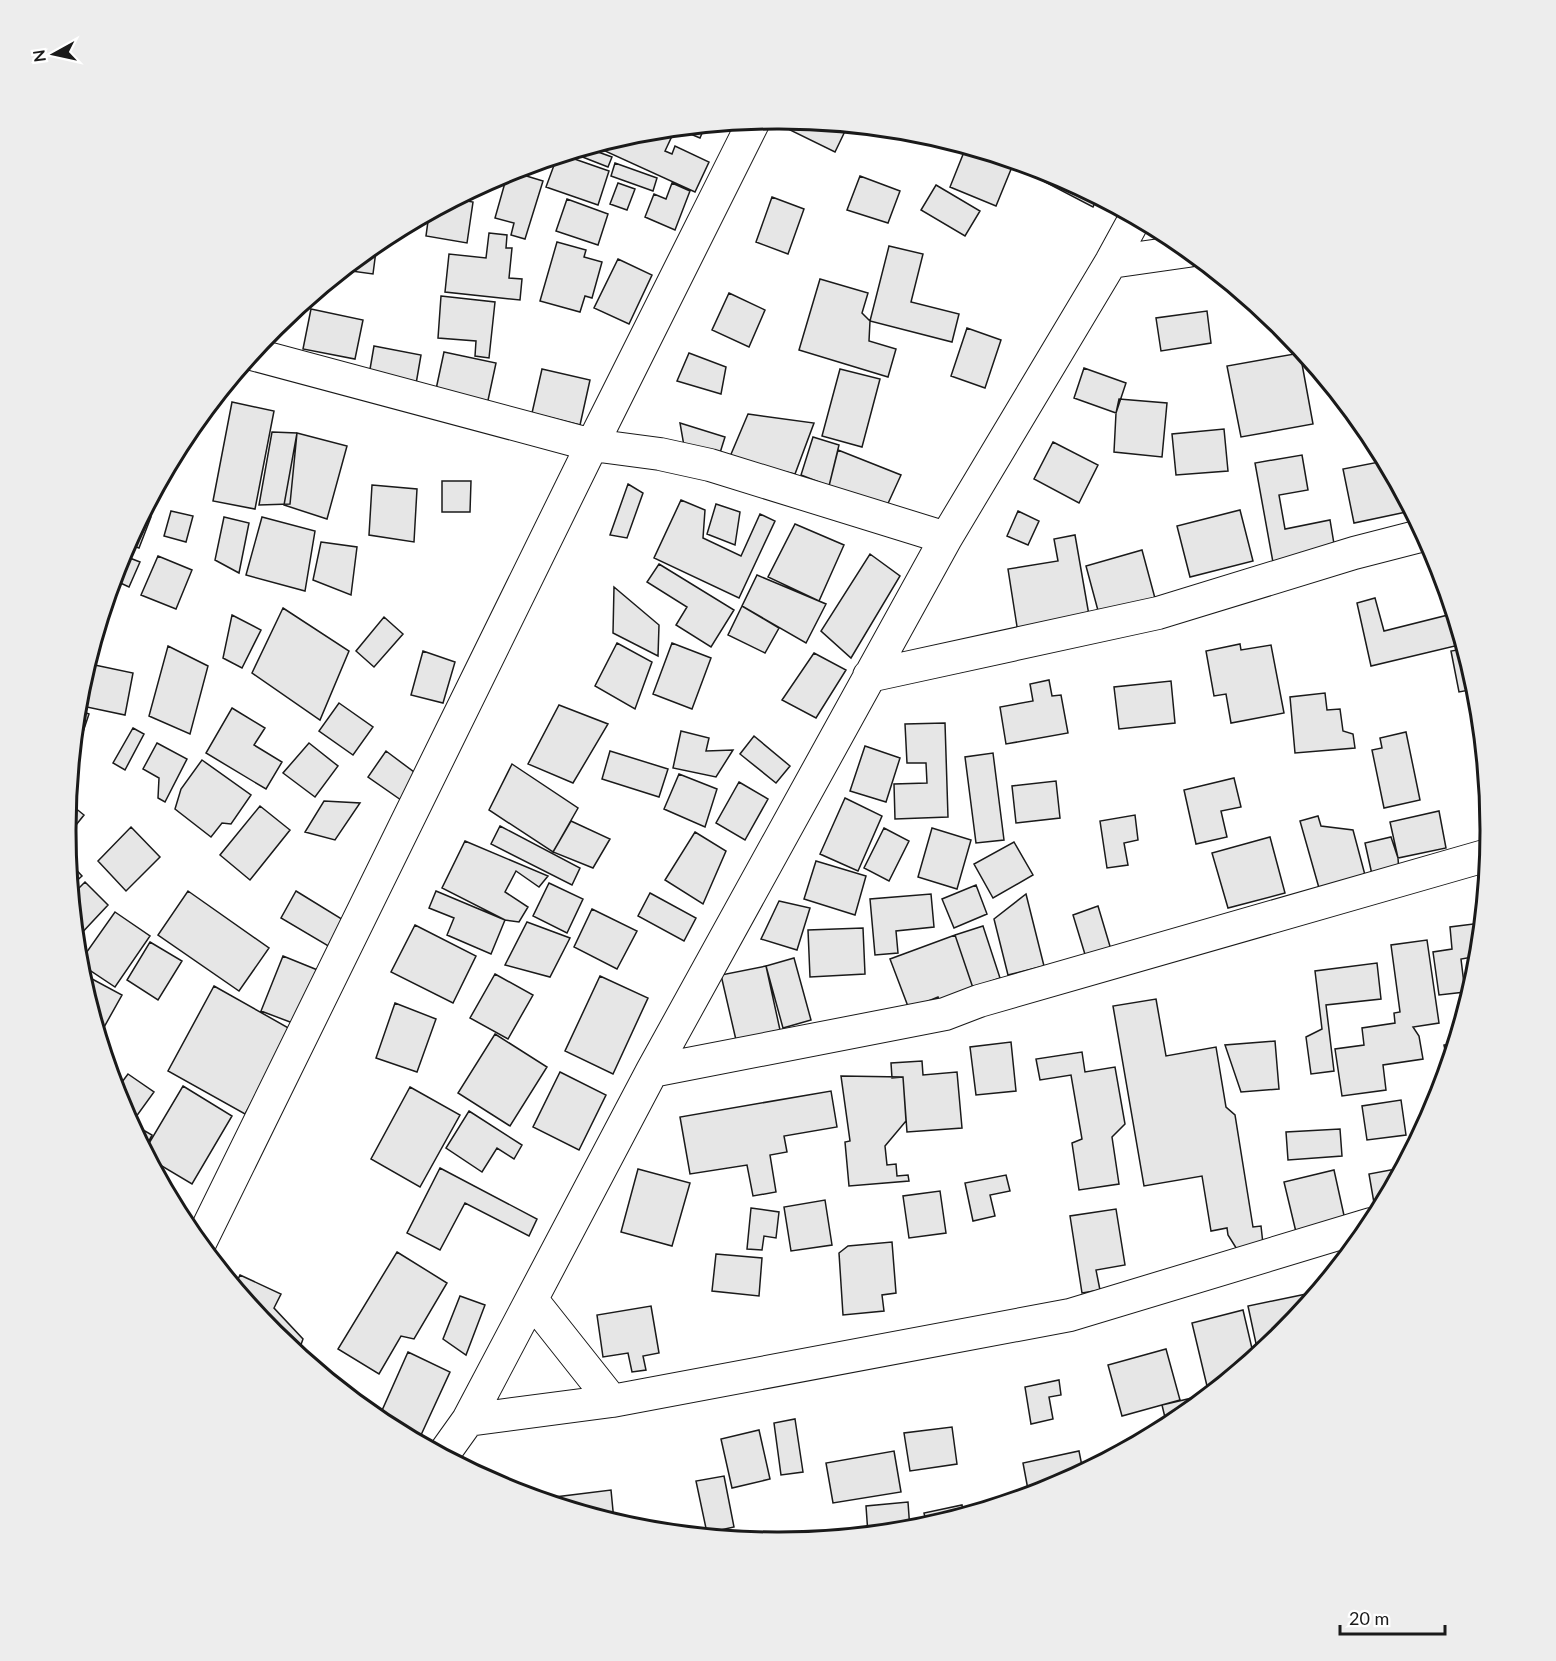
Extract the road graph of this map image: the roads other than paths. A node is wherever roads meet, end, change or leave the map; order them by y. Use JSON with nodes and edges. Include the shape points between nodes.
{"nodes":[{"id":1,"x":749,"y":130,"type":"edge"},
{"id":2,"x":1131,"y":225,"type":"edge"},
{"id":3,"x":1176,"y":253,"type":"edge"},
{"id":4,"x":1111,"y":262,"type":"junction"},
{"id":5,"x":261,"y":357,"type":"edge"},
{"id":6,"x":592,"y":445,"type":"junction"},
{"id":7,"x":1415,"y":537,"type":"edge"},
{"id":8,"x":946,"y":538,"type":"junction"},
{"id":9,"x":869,"y":676,"type":"junction"},
{"id":10,"x":1479,"y":858,"type":"edge"},
{"id":11,"x":652,"y":1071,"type":"junction"},
{"id":12,"x":1355,"y":1229,"type":"edge"},
{"id":13,"x":204,"y":1234,"type":"edge"},
{"id":14,"x":532,"y":1300,"type":"junction"},
{"id":15,"x":612,"y":1401,"type":"junction"},
{"id":16,"x":468,"y":1420,"type":"junction"},
{"id":17,"x":447,"y":1449,"type":"edge"}],
"edges":[{"from":1,"to":6,"type":"street"},
{"from":2,"to":4,"type":"street"},
{"from":3,"to":4,"type":"street"},
{"from":4,"to":8,"type":"street"},
{"from":5,"to":6,"type":"street"},
{"from":6,"to":8,"type":"street","via":[[710,465]]},
{"from":6,"to":13,"type":"street"},
{"from":7,"to":9,"type":"street","via":[[1158,613]]},
{"from":8,"to":9,"type":"street"},
{"from":9,"to":11,"type":"street"},
{"from":10,"to":11,"type":"street","via":[[945,1014]]},
{"from":11,"to":14,"type":"street"},
{"from":12,"to":15,"type":"street","via":[[1070,1315]]},
{"from":14,"to":15,"type":"street"},
{"from":14,"to":16,"type":"street"},
{"from":15,"to":16,"type":"street"},
{"from":16,"to":17,"type":"street"}]}
